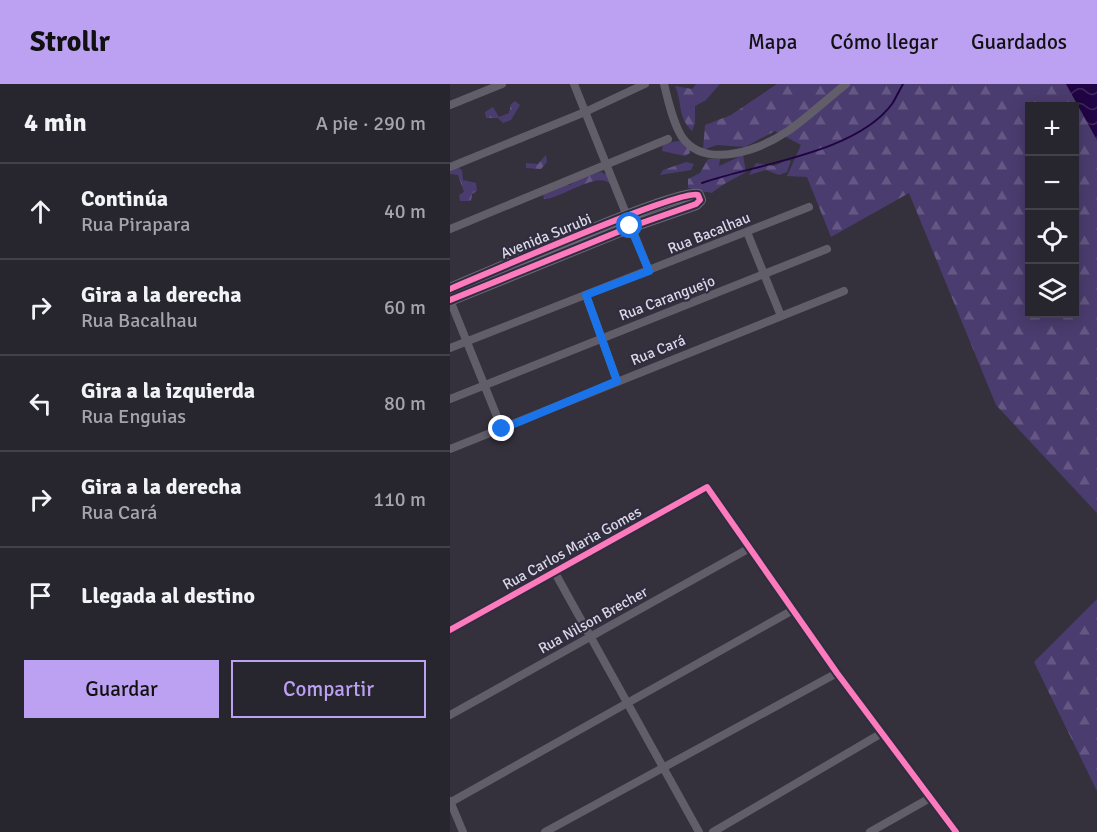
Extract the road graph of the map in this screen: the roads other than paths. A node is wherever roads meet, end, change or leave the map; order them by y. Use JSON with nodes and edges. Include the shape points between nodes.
{"nodes":[{"id":1,"x":502,"y":84,"type":"edge"},
{"id":2,"x":574,"y":84,"type":"edge"},
{"id":3,"x":645,"y":84,"type":"edge"},
{"id":4,"x":664,"y":84,"type":"edge"},
{"id":5,"x":846,"y":84,"type":"edge"},
{"id":6,"x":450,"y":105,"type":"edge"},
{"id":7,"x":585,"y":112,"type":"junction"},
{"id":8,"x":668,"y":139,"type":"dead end"},
{"id":9,"x":608,"y":165,"type":"junction"},
{"id":10,"x":450,"y":167,"type":"edge"},
{"id":11,"x":809,"y":207,"type":"dead end"},
{"id":12,"x":628,"y":222,"type":"junction"},
{"id":13,"x":450,"y":229,"type":"edge"},
{"id":14,"x":747,"y":232,"type":"junction"},
{"id":15,"x":827,"y":249,"type":"dead end"},
{"id":16,"x":649,"y":271,"type":"junction"},
{"id":17,"x":765,"y":275,"type":"junction"},
{"id":18,"x":450,"y":289,"type":"edge"},
{"id":19,"x":844,"y":291,"type":"dead end"},
{"id":20,"x":586,"y":295,"type":"junction"},
{"id":21,"x":450,"y":300,"type":"edge"},
{"id":22,"x":782,"y":316,"type":"junction"},
{"id":23,"x":602,"y":338,"type":"junction"},
{"id":24,"x":467,"y":342,"type":"junction"},
{"id":25,"x":450,"y":348,"type":"edge"},
{"id":26,"x":617,"y":381,"type":"junction"},
{"id":27,"x":485,"y":385,"type":"junction"},
{"id":28,"x":450,"y":399,"type":"edge"},
{"id":29,"x":502,"y":429,"type":"junction"},
{"id":30,"x":450,"y":449,"type":"edge"},
{"id":31,"x":748,"y":549,"type":"junction"},
{"id":32,"x":554,"y":571,"type":"junction"},
{"id":33,"x":793,"y":610,"type":"junction"},
{"id":34,"x":450,"y":630,"type":"edge"},
{"id":35,"x":591,"y":637,"type":"junction"},
{"id":36,"x":837,"y":673,"type":"junction"},
{"id":37,"x":627,"y":703,"type":"junction"},
{"id":38,"x":450,"y":715,"type":"edge"},
{"id":39,"x":882,"y":734,"type":"junction"},
{"id":40,"x":662,"y":768,"type":"junction"},
{"id":41,"x":930,"y":798,"type":"junction"},
{"id":42,"x":450,"y":802,"type":"edge"},
{"id":43,"x":463,"y":832,"type":"edge"},
{"id":44,"x":545,"y":832,"type":"edge"},
{"id":45,"x":699,"y":832,"type":"edge"},
{"id":46,"x":713,"y":832,"type":"edge"},
{"id":47,"x":870,"y":832,"type":"edge"},
{"id":48,"x":956,"y":832,"type":"edge"}],
"edges":[{"from":1,"to":6,"type":"street"},
{"from":2,"to":7,"type":"street"},
{"from":3,"to":7,"type":"street"},
{"from":4,"to":5,"type":"street","via":[[682,136],[697,150],[721,154],[751,150],[788,132]]},
{"from":7,"to":9,"type":"street"},
{"from":7,"to":10,"type":"street"},
{"from":8,"to":9,"type":"street"},
{"from":9,"to":12,"type":"street"},
{"from":9,"to":13,"type":"street"},
{"from":11,"to":14,"type":"street","name":"Rua Bacalhau"},
{"from":12,"to":12,"type":"street","name":"Avenida Surubi","via":[[696,204],[700,200],[698,195],[687,194]]},
{"from":12,"to":16,"type":"street"},
{"from":12,"to":18,"type":"street","name":"Avenida Surubi"},
{"from":12,"to":21,"type":"street","name":"Avenida Surubi"},
{"from":14,"to":16,"type":"street","name":"Rua Bacalhau"},
{"from":14,"to":17,"type":"street"},
{"from":15,"to":17,"type":"street","name":"Rua Caranguejo"},
{"from":16,"to":20,"type":"street","name":"Rua Bacalhau"},
{"from":17,"to":22,"type":"street"},
{"from":17,"to":23,"type":"street","name":"Rua Caranguejo"},
{"from":19,"to":22,"type":"street","name":"Rua Cará"},
{"from":20,"to":23,"type":"street"},
{"from":20,"to":24,"type":"street","name":"Rua Bacalhau"},
{"from":21,"to":24,"type":"street"},
{"from":22,"to":26,"type":"street","name":"Rua Cará"},
{"from":23,"to":26,"type":"street"},
{"from":23,"to":27,"type":"street","name":"Rua Caranguejo"},
{"from":24,"to":25,"type":"street","name":"Rua Bacalhau"},
{"from":24,"to":27,"type":"street"},
{"from":26,"to":29,"type":"street","name":"Rua Cará"},
{"from":27,"to":28,"type":"street","name":"Rua Caranguejo"},
{"from":27,"to":29,"type":"street"},
{"from":29,"to":30,"type":"street","name":"Rua Cará"},
{"from":31,"to":32,"type":"street","name":"Rua Carlos Maria Gomes","via":[[707,487]]},
{"from":31,"to":33,"type":"street"},
{"from":31,"to":35,"type":"street","name":"Rua Nilson Brecher"},
{"from":32,"to":34,"type":"street","name":"Rua Carlos Maria Gomes"},
{"from":32,"to":35,"type":"street"},
{"from":33,"to":36,"type":"street"},
{"from":33,"to":37,"type":"street"},
{"from":35,"to":37,"type":"street"},
{"from":35,"to":38,"type":"street","name":"Rua Nilson Brecher"},
{"from":36,"to":39,"type":"street"},
{"from":36,"to":40,"type":"street"},
{"from":37,"to":40,"type":"street"},
{"from":37,"to":42,"type":"street"},
{"from":39,"to":41,"type":"street"},
{"from":39,"to":46,"type":"street"},
{"from":40,"to":44,"type":"street"},
{"from":40,"to":45,"type":"street"},
{"from":41,"to":47,"type":"street"},
{"from":41,"to":48,"type":"street"},
{"from":42,"to":43,"type":"street"}]}
